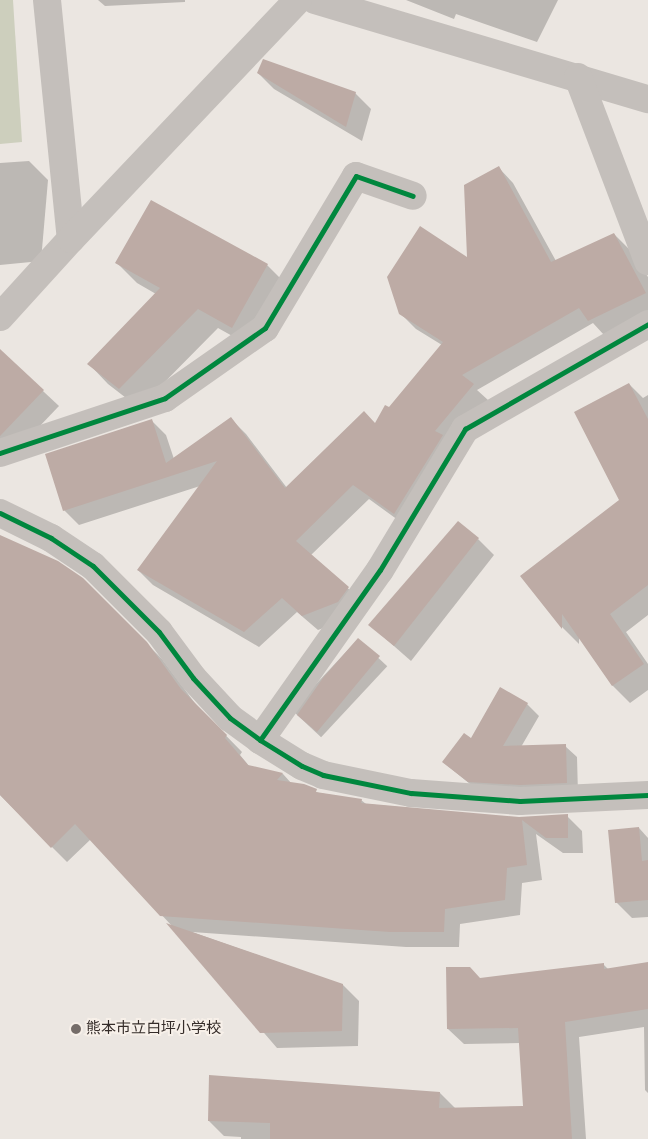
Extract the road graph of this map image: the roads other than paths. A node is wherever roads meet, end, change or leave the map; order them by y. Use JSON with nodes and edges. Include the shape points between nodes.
{"nodes":[{"id":1,"x":47,"y":0,"type":"edge"},
{"id":2,"x":298,"y":0,"type":"edge"},
{"id":3,"x":315,"y":0,"type":"edge"},
{"id":4,"x":578,"y":77,"type":"junction"},
{"id":5,"x":648,"y":99,"type":"edge"},
{"id":6,"x":413,"y":196,"type":"dead end"},
{"id":7,"x":72,"y":239,"type":"junction"},
{"id":8,"x":648,"y":262,"type":"edge"},
{"id":9,"x":0,"y":318,"type":"edge"},
{"id":10,"x":648,"y":324,"type":"edge"},
{"id":11,"x":0,"y":454,"type":"edge"},
{"id":12,"x":0,"y":513,"type":"edge"},
{"id":13,"x":260,"y":740,"type":"junction"},
{"id":14,"x":648,"y":795,"type":"edge"}],
"edges":[{"from":1,"to":7,"type":"street"},
{"from":2,"to":7,"type":"street"},
{"from":3,"to":4,"type":"street"},
{"from":4,"to":5,"type":"street"},
{"from":4,"to":8,"type":"street"},
{"from":6,"to":11,"type":"street","via":[[356,176],[264,328],[165,398]]},
{"from":7,"to":9,"type":"street"},
{"from":10,"to":13,"type":"street","via":[[465,429],[380,570]]},
{"from":12,"to":13,"type":"street","via":[[51,538],[93,566],[159,632],[218,705]]},
{"from":13,"to":14,"type":"street","via":[[323,775],[411,793],[520,801]]}]}
